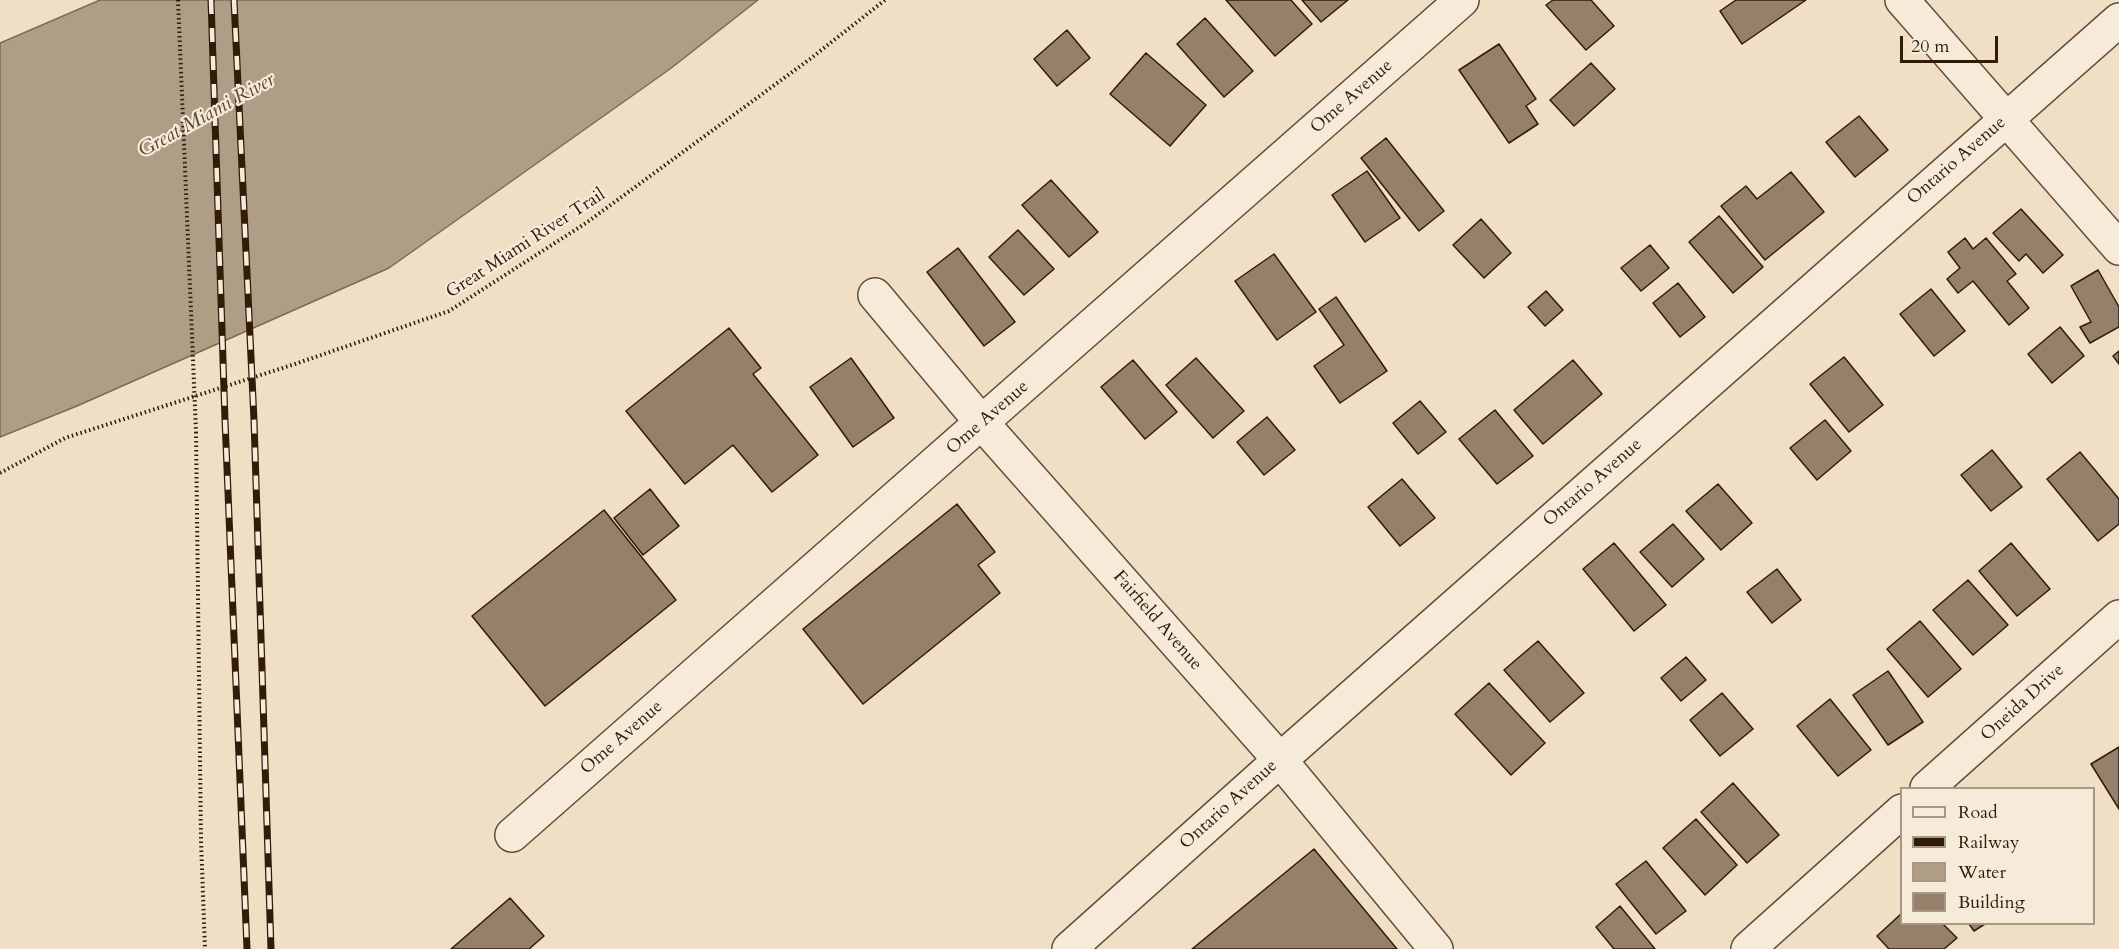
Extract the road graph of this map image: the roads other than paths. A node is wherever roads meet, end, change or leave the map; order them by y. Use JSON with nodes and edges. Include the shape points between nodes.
{"nodes":[{"id":1,"x":1462,"y":0,"type":"edge"},
{"id":2,"x":1902,"y":0,"type":"edge"},
{"id":3,"x":2119,"y":20,"type":"edge"},
{"id":4,"x":2006,"y":118,"type":"junction"},
{"id":5,"x":2119,"y":248,"type":"edge"},
{"id":6,"x":875,"y":295,"type":"dead end"},
{"id":7,"x":982,"y":423,"type":"junction"},
{"id":8,"x":2119,"y":617,"type":"edge"},
{"id":9,"x":1280,"y":759,"type":"junction"},
{"id":10,"x":1929,"y":787,"type":"edge"},
{"id":11,"x":1900,"y":813,"type":"edge"},
{"id":12,"x":512,"y":835,"type":"dead end"},
{"id":13,"x":1069,"y":949,"type":"edge"},
{"id":14,"x":1437,"y":949,"type":"edge"},
{"id":15,"x":1748,"y":949,"type":"edge"}],
"edges":[{"from":1,"to":7,"type":"street","name":"Ome Avenue"},
{"from":2,"to":4,"type":"street"},
{"from":3,"to":4,"type":"street","name":"Ontario Avenue"},
{"from":4,"to":5,"type":"street"},
{"from":4,"to":9,"type":"street","name":"Ontario Avenue"},
{"from":6,"to":7,"type":"street","name":"Fairfield Avenue"},
{"from":7,"to":9,"type":"street","name":"Fairfield Avenue"},
{"from":7,"to":12,"type":"street","name":"Ome Avenue"},
{"from":8,"to":10,"type":"street","name":"Oneida Drive"},
{"from":9,"to":13,"type":"street","name":"Ontario Avenue"},
{"from":9,"to":14,"type":"street","name":"Fairfield Avenue"},
{"from":11,"to":15,"type":"street"}]}
